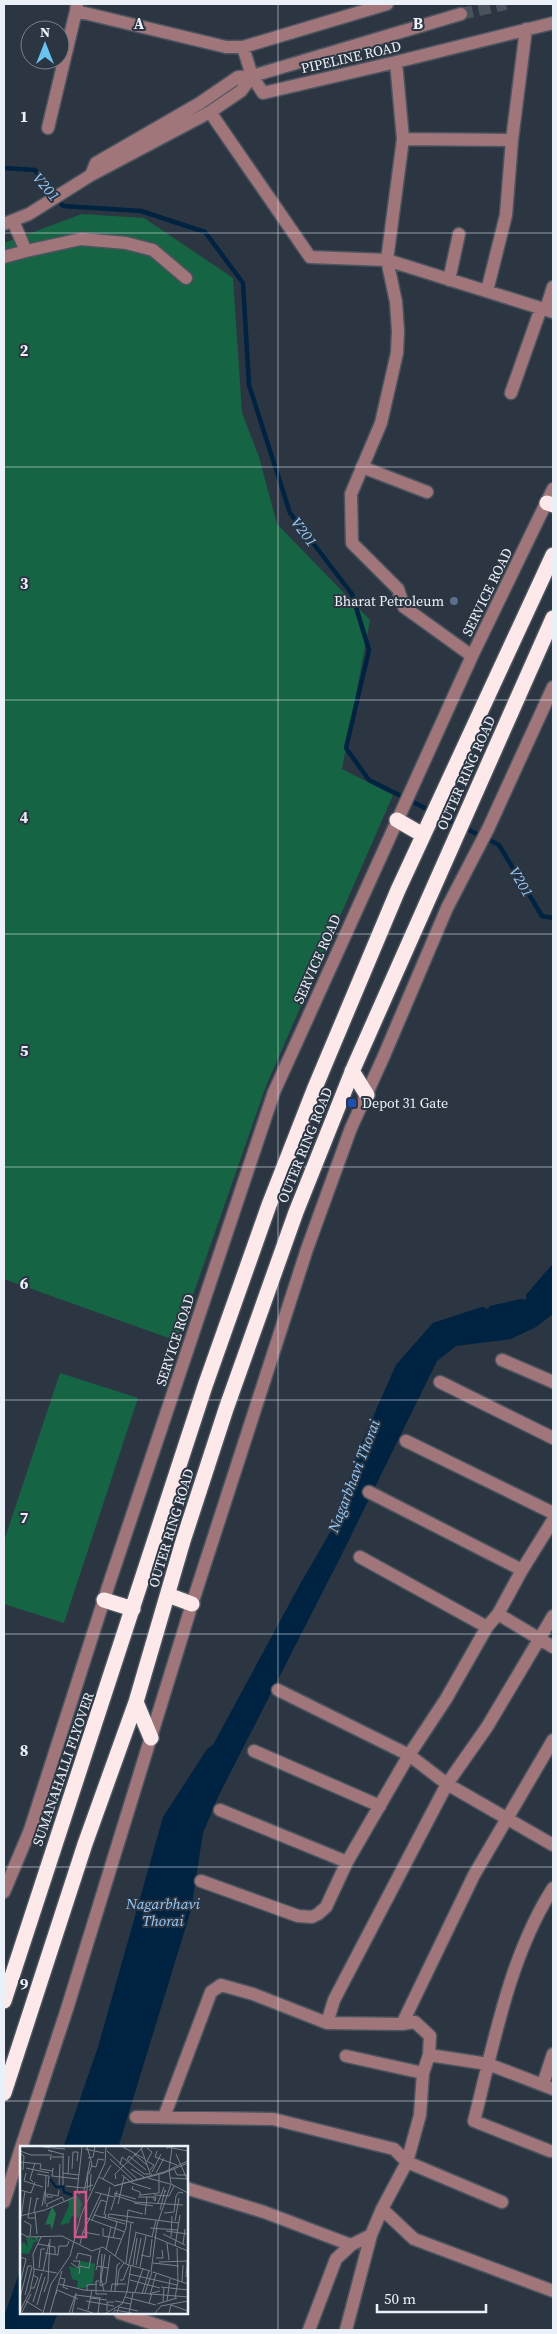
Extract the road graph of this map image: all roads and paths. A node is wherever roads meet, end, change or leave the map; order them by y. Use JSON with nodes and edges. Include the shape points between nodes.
{"nodes":[{"id":1,"x":387,"y":4,"type":"edge"},
{"id":2,"x":77,"y":8,"type":"edge"},
{"id":3,"x":461,"y":14,"type":"tunnel mouth"},
{"id":4,"x":553,"y":22,"type":"edge"},
{"id":5,"x":526,"y":30,"type":"junction"},
{"id":6,"x":243,"y":47,"type":"junction"},
{"id":7,"x":396,"y":62,"type":"junction"},
{"id":8,"x":252,"y":76,"type":"junction"},
{"id":9,"x":210,"y":112,"type":"junction"},
{"id":10,"x":48,"y":128,"type":"dead end"},
{"id":11,"x":404,"y":139,"type":"junction"},
{"id":12,"x":512,"y":140,"type":"junction"},
{"id":13,"x":91,"y":175,"type":"junction"},
{"id":14,"x":8,"y":223,"type":"edge"},
{"id":15,"x":459,"y":234,"type":"dead end"},
{"id":16,"x":26,"y":251,"type":"junction"},
{"id":17,"x":4,"y":257,"type":"edge"},
{"id":18,"x":387,"y":260,"type":"junction"},
{"id":19,"x":186,"y":278,"type":"dead end"},
{"id":20,"x":449,"y":280,"type":"junction"},
{"id":21,"x":553,"y":287,"type":"edge"},
{"id":22,"x":488,"y":291,"type":"junction"},
{"id":23,"x":547,"y":309,"type":"edge"},
{"id":24,"x":511,"y":394,"type":"dead end"},
{"id":25,"x":362,"y":467,"type":"junction"},
{"id":26,"x":427,"y":492,"type":"dead end"},
{"id":27,"x":551,"y":499,"type":"edge"},
{"id":28,"x":553,"y":556,"type":"edge"},
{"id":29,"x":553,"y":618,"type":"edge"},
{"id":30,"x":472,"y":656,"type":"junction"},
{"id":31,"x":553,"y":687,"type":"edge"},
{"id":32,"x":400,"y":814,"type":"junction"},
{"id":33,"x":427,"y":828,"type":"junction"},
{"id":34,"x":352,"y":1071,"type":"junction"},
{"id":35,"x":367,"y":1094,"type":"junction"},
{"id":36,"x":502,"y":1360,"type":"dead end"},
{"id":37,"x":440,"y":1382,"type":"dead end"},
{"id":38,"x":553,"y":1382,"type":"edge"},
{"id":39,"x":553,"y":1438,"type":"edge"},
{"id":40,"x":406,"y":1441,"type":"dead end"},
{"id":41,"x":369,"y":1492,"type":"dead end"},
{"id":42,"x":553,"y":1513,"type":"edge"},
{"id":43,"x":553,"y":1520,"type":"edge"},
{"id":44,"x":152,"y":1547,"type":"joint"},
{"id":45,"x":360,"y":1557,"type":"dead end"},
{"id":46,"x":522,"y":1570,"type":"junction"},
{"id":47,"x":168,"y":1595,"type":"junction"},
{"id":48,"x":104,"y":1600,"type":"junction"},
{"id":49,"x":192,"y":1604,"type":"junction"},
{"id":50,"x":133,"y":1609,"type":"junction"},
{"id":51,"x":498,"y":1614,"type":"junction"},
{"id":52,"x":553,"y":1616,"type":"edge"},
{"id":53,"x":487,"y":1627,"type":"junction"},
{"id":54,"x":540,"y":1640,"type":"junction"},
{"id":55,"x":553,"y":1647,"type":"edge"},
{"id":56,"x":278,"y":1690,"type":"dead end"},
{"id":57,"x":136,"y":1702,"type":"junction"},
{"id":58,"x":151,"y":1738,"type":"junction"},
{"id":59,"x":553,"y":1740,"type":"edge"},
{"id":60,"x":254,"y":1751,"type":"dead end"},
{"id":61,"x":409,"y":1755,"type":"junction"},
{"id":62,"x":446,"y":1784,"type":"junction"},
{"id":63,"x":380,"y":1806,"type":"junction"},
{"id":64,"x":220,"y":1810,"type":"dead end"},
{"id":65,"x":506,"y":1819,"type":"junction"},
{"id":66,"x":553,"y":1845,"type":"edge"},
{"id":67,"x":347,"y":1862,"type":"junction"},
{"id":68,"x":201,"y":1881,"type":"dead end"},
{"id":69,"x":553,"y":1888,"type":"edge"},
{"id":70,"x":4,"y":1892,"type":"edge"},
{"id":71,"x":4,"y":2001,"type":"edge"},
{"id":72,"x":326,"y":2024,"type":"junction"},
{"id":73,"x":402,"y":2024,"type":"junction"},
{"id":74,"x":553,"y":2054,"type":"edge"},
{"id":75,"x":429,"y":2055,"type":"junction"},
{"id":76,"x":346,"y":2056,"type":"dead end"},
{"id":77,"x":488,"y":2064,"type":"junction"},
{"id":78,"x":423,"y":2073,"type":"junction"},
{"id":79,"x":548,"y":2086,"type":"edge"},
{"id":80,"x":4,"y":2093,"type":"edge"},
{"id":81,"x":136,"y":2117,"type":"dead end"},
{"id":82,"x":164,"y":2117,"type":"junction"},
{"id":83,"x":22,"y":2146,"type":"edge"},
{"id":84,"x":20,"y":2151,"type":"edge"},
{"id":85,"x":550,"y":2151,"type":"dead end"},
{"id":86,"x":408,"y":2162,"type":"junction"},
{"id":87,"x":188,"y":2189,"type":"edge"},
{"id":88,"x":4,"y":2202,"type":"edge"},
{"id":89,"x":502,"y":2202,"type":"dead end"},
{"id":90,"x":382,"y":2209,"type":"junction"},
{"id":91,"x":371,"y":2235,"type":"junction"},
{"id":92,"x":351,"y":2244,"type":"junction"},
{"id":93,"x":553,"y":2290,"type":"edge"},
{"id":94,"x":123,"y":2314,"type":"edge"},
{"id":95,"x":172,"y":2330,"type":"edge"},
{"id":96,"x":309,"y":2330,"type":"edge"},
{"id":97,"x":346,"y":2330,"type":"edge"}],
"edges":[{"from":1,"to":6,"type":"street"},
{"from":2,"to":6,"type":"street","via":[[216,46]]},
{"from":2,"to":10,"type":"street"},
{"from":3,"to":8,"type":"street"},
{"from":4,"to":5,"type":"street","name":"PIPELINE ROAD"},
{"from":5,"to":7,"type":"street","name":"PIPELINE ROAD"},
{"from":5,"to":12,"type":"street"},
{"from":6,"to":8,"type":"street"},
{"from":7,"to":8,"type":"street","name":"PIPELINE ROAD","via":[[263,93]]},
{"from":7,"to":11,"type":"street"},
{"from":8,"to":9,"type":"street","via":[[241,91]]},
{"from":8,"to":13,"type":"street","via":[[238,76],[200,103],[96,163]]},
{"from":9,"to":13,"type":"street"},
{"from":9,"to":18,"type":"street","via":[[310,257]]},
{"from":11,"to":12,"type":"street"},
{"from":11,"to":18,"type":"street"},
{"from":12,"to":22,"type":"street","via":[[506,215]]},
{"from":13,"to":14,"type":"street","via":[[47,204]]},
{"from":14,"to":16,"type":"street"},
{"from":15,"to":20,"type":"street"},
{"from":16,"to":17,"type":"street"},
{"from":16,"to":19,"type":"street","via":[[81,239],[126,243],[153,250]]},
{"from":18,"to":20,"type":"street"},
{"from":18,"to":25,"type":"street","via":[[396,302],[397,353],[380,423]]},
{"from":20,"to":22,"type":"street"},
{"from":21,"to":23,"type":"street"},
{"from":22,"to":23,"type":"street"},
{"from":23,"to":24,"type":"street"},
{"from":25,"to":26,"type":"street"},
{"from":25,"to":30,"type":"street","via":[[351,494],[352,543],[398,589],[404,606]]},
{"from":27,"to":30,"type":"street","name":"SERVICE ROAD"},
{"from":28,"to":33,"type":"highway","name":"OUTER RING ROAD"},
{"from":29,"to":34,"type":"highway","name":"OUTER RING ROAD"},
{"from":30,"to":32,"type":"street","name":"SERVICE ROAD"},
{"from":31,"to":35,"type":"street","via":[[488,829],[447,908]]},
{"from":32,"to":33,"type":"highway"},
{"from":32,"to":48,"type":"street","name":"SERVICE ROAD","via":[[274,1092]]},
{"from":33,"to":44,"type":"highway","name":"OUTER RING ROAD","via":[[314,1090],[269,1205]]},
{"from":34,"to":35,"type":"highway"},
{"from":34,"to":47,"type":"highway","name":"OUTER RING ROAD","via":[[296,1212],[229,1399]]},
{"from":35,"to":49,"type":"street","via":[[351,1128],[307,1248]]},
{"from":36,"to":38,"type":"street"},
{"from":37,"to":39,"type":"street"},
{"from":40,"to":42,"type":"street"},
{"from":41,"to":46,"type":"street"},
{"from":43,"to":46,"type":"street"},
{"from":44,"to":50,"type":"highway","name":"SUMANAHALLI FLYOVER"},
{"from":45,"to":53,"type":"street"},
{"from":46,"to":51,"type":"street"},
{"from":47,"to":49,"type":"highway"},
{"from":47,"to":57,"type":"highway","name":"OUTER RING ROAD"},
{"from":48,"to":50,"type":"highway"},
{"from":48,"to":70,"type":"street","name":"SERVICE ROAD","via":[[30,1830]]},
{"from":49,"to":58,"type":"street"},
{"from":50,"to":71,"type":"highway","name":"SUMANAHALLI FLYOVER"},
{"from":51,"to":53,"type":"street"},
{"from":51,"to":54,"type":"street"},
{"from":52,"to":54,"type":"street"},
{"from":53,"to":61,"type":"street"},
{"from":54,"to":55,"type":"street"},
{"from":54,"to":62,"type":"street","via":[[487,1727]]},
{"from":56,"to":61,"type":"street"},
{"from":57,"to":58,"type":"highway"},
{"from":57,"to":80,"type":"highway","via":[[85,1844]]},
{"from":58,"to":83,"type":"street"},
{"from":59,"to":65,"type":"street"},
{"from":60,"to":63,"type":"street"},
{"from":61,"to":62,"type":"street"},
{"from":61,"to":63,"type":"street"},
{"from":62,"to":65,"type":"street"},
{"from":62,"to":72,"type":"street","via":[[334,2000]]},
{"from":63,"to":67,"type":"street"},
{"from":64,"to":67,"type":"street"},
{"from":65,"to":66,"type":"street"},
{"from":65,"to":73,"type":"street","via":[[474,1875]]},
{"from":67,"to":68,"type":"street","via":[[326,1907],[312,1917],[298,1916]]},
{"from":69,"to":77,"type":"street","via":[[540,1909],[509,1986]]},
{"from":72,"to":73,"type":"street"},
{"from":72,"to":82,"type":"street","via":[[253,1994],[220,1985],[211,1992]]},
{"from":73,"to":75,"type":"street","via":[[415,2022],[430,2036]]},
{"from":74,"to":79,"type":"street"},
{"from":75,"to":77,"type":"street"},
{"from":75,"to":78,"type":"street"},
{"from":76,"to":78,"type":"street"},
{"from":77,"to":79,"type":"street"},
{"from":77,"to":85,"type":"street","via":[[474,2121]]},
{"from":78,"to":86,"type":"street","via":[[420,2115]]},
{"from":81,"to":82,"type":"street"},
{"from":82,"to":86,"type":"street","via":[[273,2118],[374,2143],[394,2150]]},
{"from":84,"to":88,"type":"street"},
{"from":86,"to":89,"type":"street"},
{"from":86,"to":90,"type":"street"},
{"from":87,"to":92,"type":"street"},
{"from":90,"to":91,"type":"street"},
{"from":90,"to":93,"type":"street","via":[[414,2239]]},
{"from":91,"to":92,"type":"street"},
{"from":91,"to":97,"type":"street"},
{"from":92,"to":96,"type":"street","via":[[336,2258]]},
{"from":94,"to":95,"type":"street"}]}
